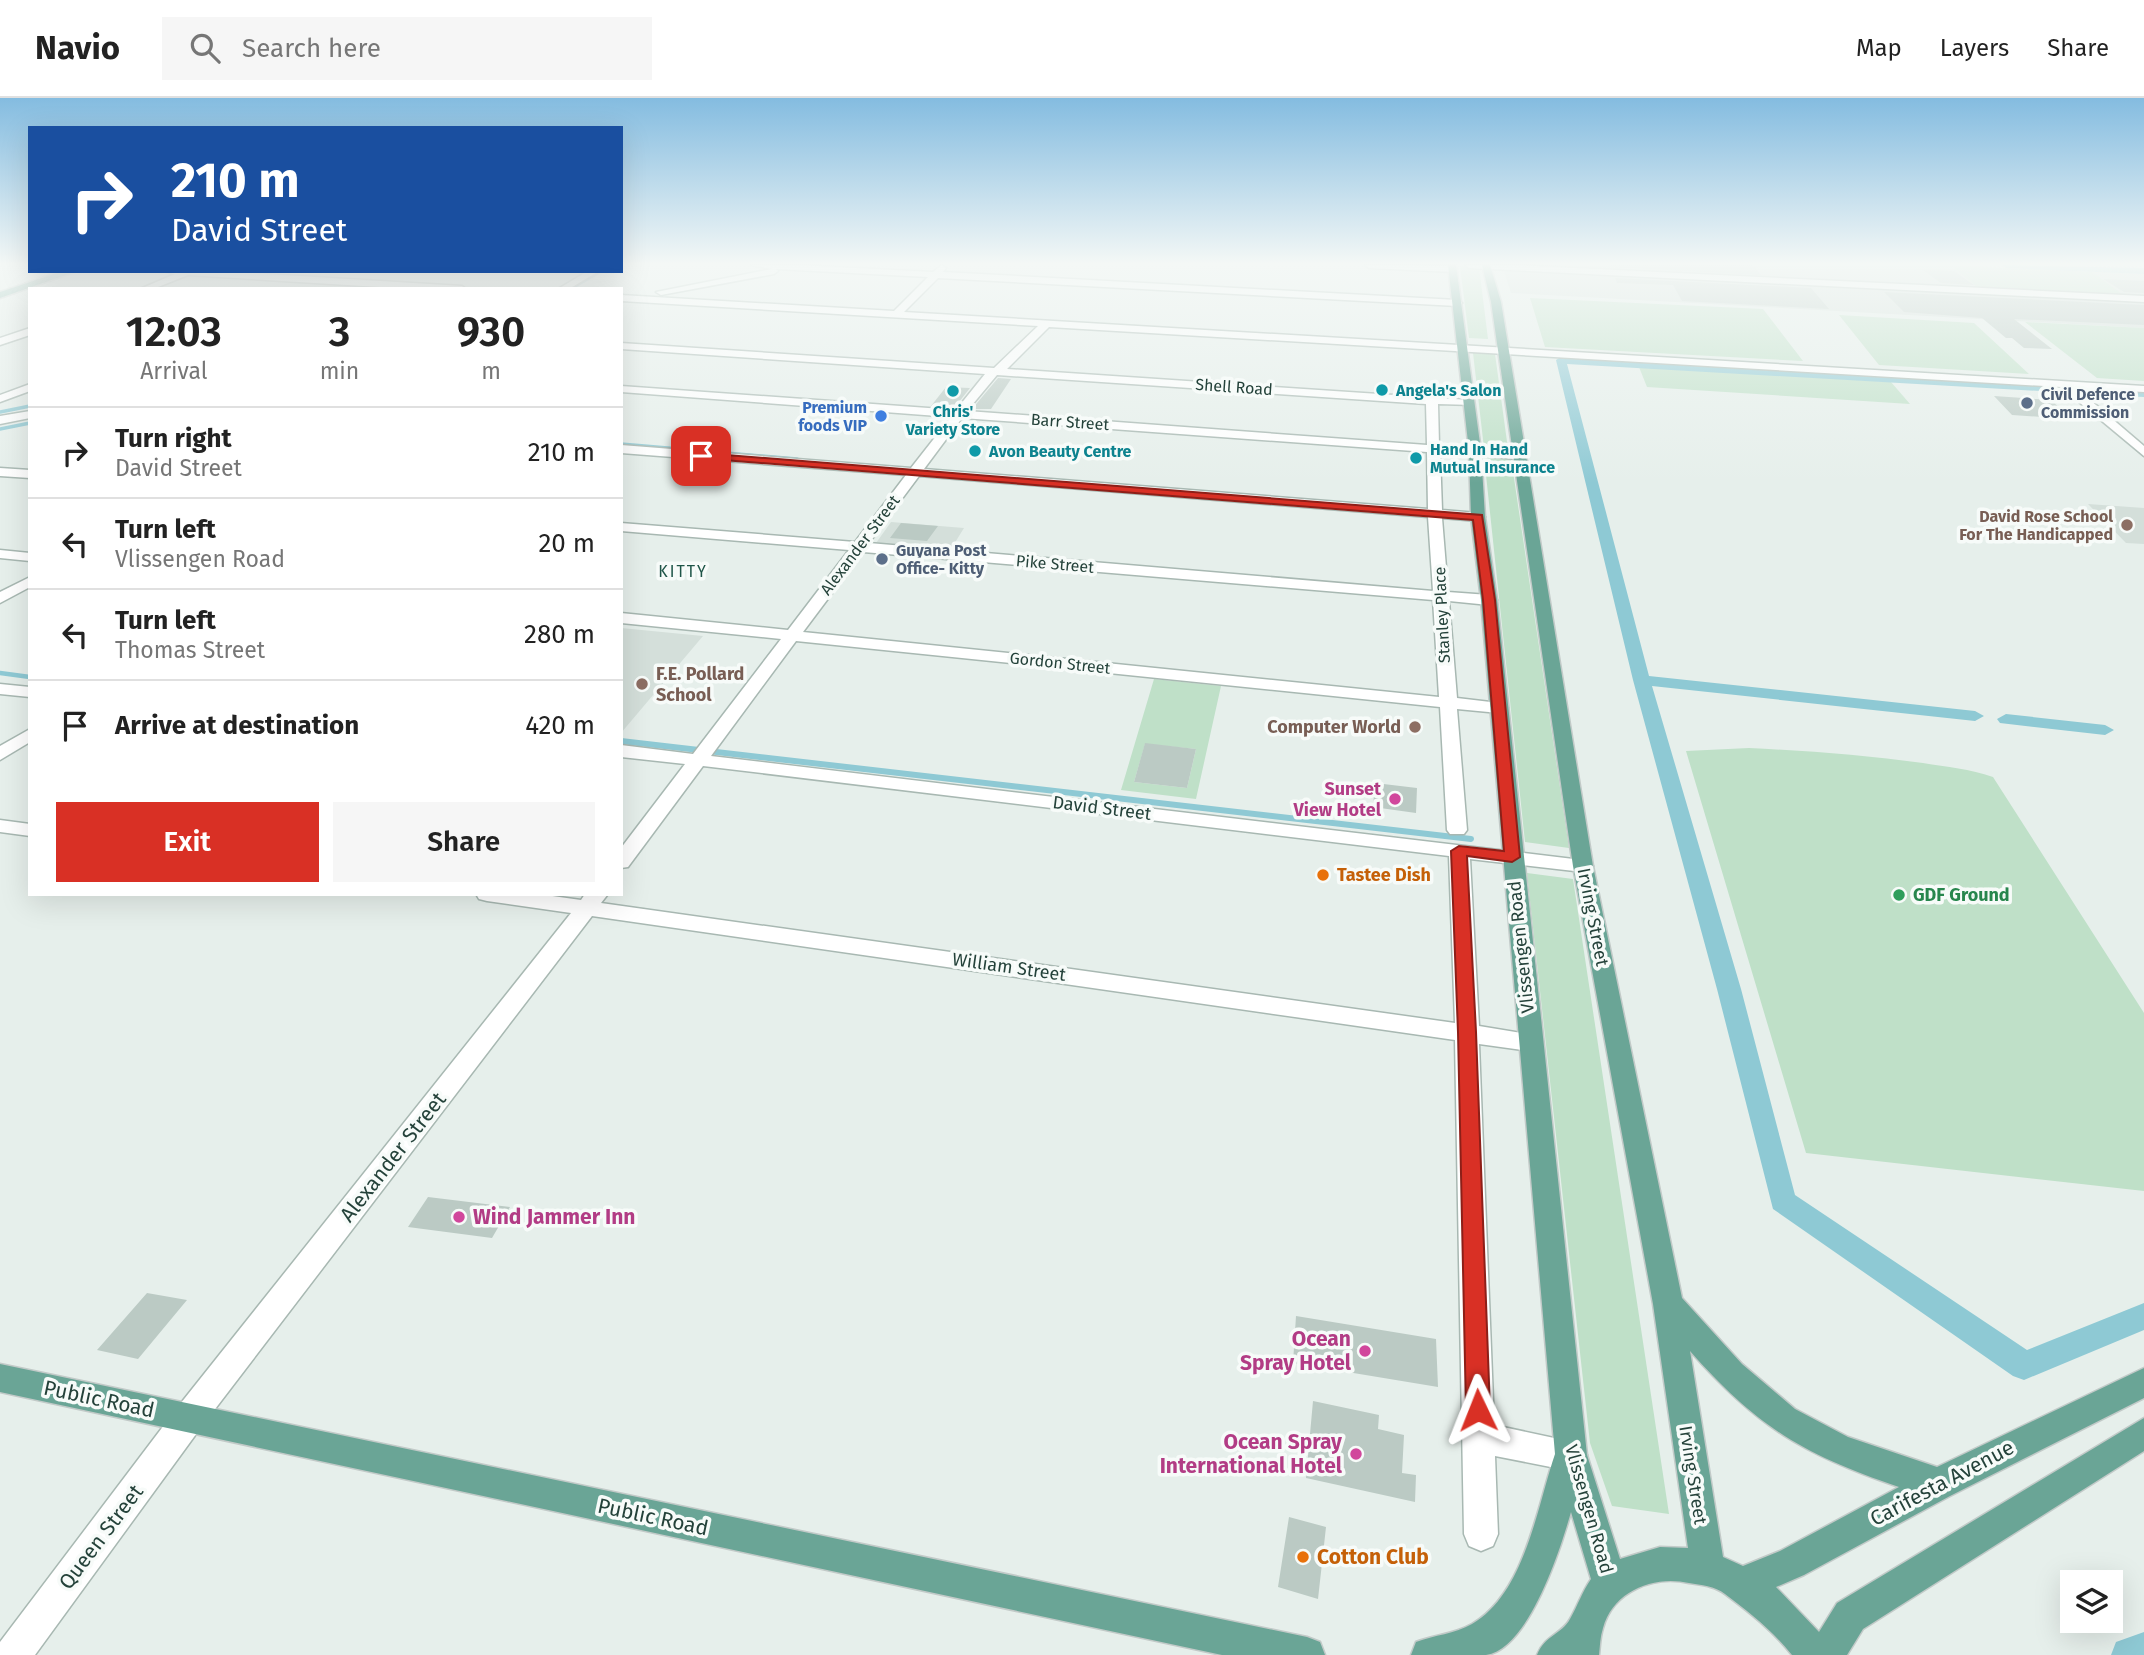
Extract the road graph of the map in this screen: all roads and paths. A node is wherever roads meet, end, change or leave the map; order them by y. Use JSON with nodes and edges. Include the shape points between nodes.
{"nodes":[{"id":1,"x":1031,"y":338,"type":"edge"},
{"id":2,"x":1282,"y":338,"type":"edge"},
{"id":3,"x":1462,"y":338,"type":"edge"},
{"id":4,"x":1500,"y":338,"type":"edge"},
{"id":5,"x":623,"y":346,"type":"edge"},
{"id":6,"x":1463,"y":349,"type":"junction"},
{"id":7,"x":1502,"y":351,"type":"junction"},
{"id":8,"x":996,"y":371,"type":"junction"},
{"id":9,"x":2066,"y":386,"type":"junction"},
{"id":10,"x":28,"y":388,"type":"edge"},
{"id":11,"x":623,"y":389,"type":"edge"},
{"id":12,"x":2144,"y":389,"type":"edge"},
{"id":13,"x":0,"y":399,"type":"edge"},
{"id":14,"x":1432,"y":400,"type":"junction"},
{"id":15,"x":1469,"y":403,"type":"junction"},
{"id":16,"x":28,"y":414,"type":"edge"},
{"id":17,"x":959,"y":414,"type":"junction"},
{"id":18,"x":0,"y":420,"type":"edge"},
{"id":19,"x":1434,"y":448,"type":"junction"},
{"id":20,"x":623,"y":449,"type":"edge"},
{"id":21,"x":1475,"y":452,"type":"junction"},
{"id":22,"x":2144,"y":452,"type":"edge"},
{"id":23,"x":1518,"y":454,"type":"junction"},
{"id":24,"x":0,"y":471,"type":"edge"},
{"id":25,"x":914,"y":472,"type":"junction"},
{"id":26,"x":28,"y":474,"type":"edge"},
{"id":27,"x":1436,"y":514,"type":"junction"},
{"id":28,"x":1478,"y":517,"type":"junction"},
{"id":29,"x":623,"y":527,"type":"edge"},
{"id":30,"x":859,"y":547,"type":"junction"},
{"id":31,"x":0,"y":554,"type":"edge"},
{"id":32,"x":28,"y":557,"type":"edge"},
{"id":33,"x":28,"y":582,"type":"edge"},
{"id":34,"x":1441,"y":596,"type":"junction"},
{"id":35,"x":0,"y":598,"type":"edge"},
{"id":36,"x":1489,"y":600,"type":"junction"},
{"id":37,"x":623,"y":618,"type":"edge"},
{"id":38,"x":792,"y":636,"type":"junction"},
{"id":39,"x":0,"y":689,"type":"edge"},
{"id":40,"x":28,"y":692,"type":"edge"},
{"id":41,"x":1447,"y":703,"type":"junction"},
{"id":42,"x":1499,"y":708,"type":"junction"},
{"id":43,"x":28,"y":735,"type":"edge"},
{"id":44,"x":623,"y":751,"type":"edge"},
{"id":45,"x":703,"y":753,"type":"junction"},
{"id":46,"x":0,"y":754,"type":"edge"},
{"id":47,"x":0,"y":826,"type":"edge"},
{"id":48,"x":28,"y":830,"type":"edge"},
{"id":49,"x":1460,"y":844,"type":"junction"},
{"id":50,"x":1508,"y":857,"type":"junction"},
{"id":51,"x":623,"y":859,"type":"edge"},
{"id":52,"x":1583,"y":866,"type":"junction"},
{"id":53,"x":517,"y":896,"type":"edge"},
{"id":54,"x":592,"y":901,"type":"edge"},
{"id":55,"x":1472,"y":1032,"type":"junction"},
{"id":56,"x":1527,"y":1042,"type":"junction"},
{"id":57,"x":1668,"y":1304,"type":"junction"},
{"id":58,"x":0,"y":1378,"type":"edge"},
{"id":59,"x":2144,"y":1382,"type":"edge"},
{"id":60,"x":188,"y":1419,"type":"junction"},
{"id":61,"x":2144,"y":1433,"type":"edge"},
{"id":62,"x":1478,"y":1437,"type":"junction"},
{"id":63,"x":1571,"y":1455,"type":"junction"},
{"id":64,"x":1938,"y":1484,"type":"junction"},
{"id":65,"x":1480,"y":1534,"type":"dead end"},
{"id":66,"x":1708,"y":1569,"type":"junction"},
{"id":67,"x":1610,"y":1583,"type":"junction"},
{"id":68,"x":1740,"y":1585,"type":"junction"},
{"id":69,"x":1573,"y":1648,"type":"edge"},
{"id":70,"x":13,"y":1655,"type":"edge"},
{"id":71,"x":1307,"y":1655,"type":"edge"},
{"id":72,"x":1429,"y":1655,"type":"edge"},
{"id":73,"x":1814,"y":1655,"type":"edge"},
{"id":74,"x":1826,"y":1655,"type":"edge"}],
"edges":[{"from":1,"to":8,"type":"street","name":"Alexander Street"},
{"from":2,"to":6,"type":"street"},
{"from":3,"to":6,"type":"main road","name":"Vlissengen Road"},
{"from":4,"to":7,"type":"main road","name":"Irving Street"},
{"from":5,"to":8,"type":"street","name":"Shell Road"},
{"from":6,"to":7,"type":"street"},
{"from":6,"to":15,"type":"main road","name":"Vlissengen Road"},
{"from":7,"to":9,"type":"street"},
{"from":7,"to":23,"type":"main road","name":"Irving Street"},
{"from":8,"to":14,"type":"street","name":"Shell Road"},
{"from":8,"to":17,"type":"street","name":"Alexander Street"},
{"from":9,"to":12,"type":"street"},
{"from":9,"to":22,"type":"street"},
{"from":10,"to":13,"type":"street"},
{"from":11,"to":17,"type":"street","name":"Barr Street"},
{"from":14,"to":15,"type":"street","name":"Shell Road"},
{"from":14,"to":19,"type":"street","name":"Stanley Place"},
{"from":15,"to":21,"type":"main road","name":"Vlissengen Road"},
{"from":16,"to":18,"type":"street"},
{"from":17,"to":19,"type":"street","name":"Barr Street"},
{"from":17,"to":25,"type":"street","name":"Alexander Street"},
{"from":19,"to":21,"type":"street","name":"Barr Street"},
{"from":19,"to":27,"type":"street","name":"Stanley Place"},
{"from":20,"to":25,"type":"street"},
{"from":21,"to":23,"type":"street","name":"Barr Street"},
{"from":21,"to":28,"type":"main road","name":"Vlissengen Road"},
{"from":23,"to":52,"type":"main road","name":"Irving Street"},
{"from":24,"to":26,"type":"street"},
{"from":25,"to":27,"type":"street"},
{"from":25,"to":30,"type":"street","name":"Alexander Street"},
{"from":27,"to":28,"type":"street"},
{"from":27,"to":34,"type":"street","name":"Stanley Place"},
{"from":28,"to":36,"type":"main road","name":"Vlissengen Road"},
{"from":29,"to":30,"type":"street","name":"Pike Street"},
{"from":30,"to":34,"type":"street","name":"Pike Street"},
{"from":30,"to":38,"type":"street","name":"Alexander Street"},
{"from":31,"to":32,"type":"street"},
{"from":33,"to":35,"type":"street"},
{"from":34,"to":36,"type":"street","name":"Pike Street"},
{"from":34,"to":41,"type":"street","name":"Stanley Place"},
{"from":36,"to":42,"type":"main road","name":"Vlissengen Road"},
{"from":37,"to":38,"type":"street","name":"Gordon Street"},
{"from":38,"to":41,"type":"street","name":"Gordon Street"},
{"from":38,"to":45,"type":"street","name":"Alexander Street"},
{"from":39,"to":40,"type":"street"},
{"from":41,"to":42,"type":"street","name":"Gordon Street"},
{"from":41,"to":49,"type":"street","name":"Stanley Place"},
{"from":42,"to":50,"type":"main road","name":"Vlissengen Road"},
{"from":43,"to":46,"type":"street"},
{"from":44,"to":45,"type":"street","name":"David Street"},
{"from":45,"to":49,"type":"street","name":"David Street"},
{"from":45,"to":51,"type":"street","name":"Alexander Street"},
{"from":47,"to":48,"type":"street"},
{"from":49,"to":50,"type":"street","name":"David Street"},
{"from":49,"to":55,"type":"street","name":"Stanley Place"},
{"from":50,"to":52,"type":"street","name":"David Street"},
{"from":50,"to":56,"type":"main road","name":"Vlissengen Road"},
{"from":52,"to":57,"type":"main road","name":"Irving Street"},
{"from":53,"to":54,"type":"street","name":"William Street"},
{"from":54,"to":55,"type":"street","name":"William Street"},
{"from":54,"to":60,"type":"street","name":"Alexander Street"},
{"from":55,"to":56,"type":"street","name":"William Street"},
{"from":55,"to":62,"type":"street","name":"Stanley Place"},
{"from":56,"to":63,"type":"main road","name":"Vlissengen Road"},
{"from":57,"to":64,"type":"main road","via":[[1763,1404],[1803,1431],[1860,1458]]},
{"from":57,"to":66,"type":"main road","name":"Irving Street"},
{"from":58,"to":60,"type":"main road","name":"Public Road"},
{"from":59,"to":64,"type":"main road","name":"Carifesta Avenue"},
{"from":60,"to":70,"type":"street","name":"Queen Street"},
{"from":60,"to":71,"type":"main road","name":"Public Road"},
{"from":61,"to":74,"type":"main road","via":[[1850,1616]]},
{"from":62,"to":63,"type":"street"},
{"from":62,"to":65,"type":"street","name":"Stanley Place"},
{"from":63,"to":67,"type":"main road","name":"Vlissengen Road"},
{"from":63,"to":72,"type":"main road","via":[[1542,1553],[1514,1609],[1492,1633],[1462,1649]]},
{"from":64,"to":68,"type":"main road","name":"Carifesta Avenue","via":[[1792,1563]]},
{"from":66,"to":67,"type":"main road","via":[[1652,1565],[1629,1571]]},
{"from":66,"to":68,"type":"main road"},
{"from":67,"to":69,"type":"main road","via":[[1592,1605]]},
{"from":68,"to":73,"type":"main road","via":[[1798,1632]]}]}
